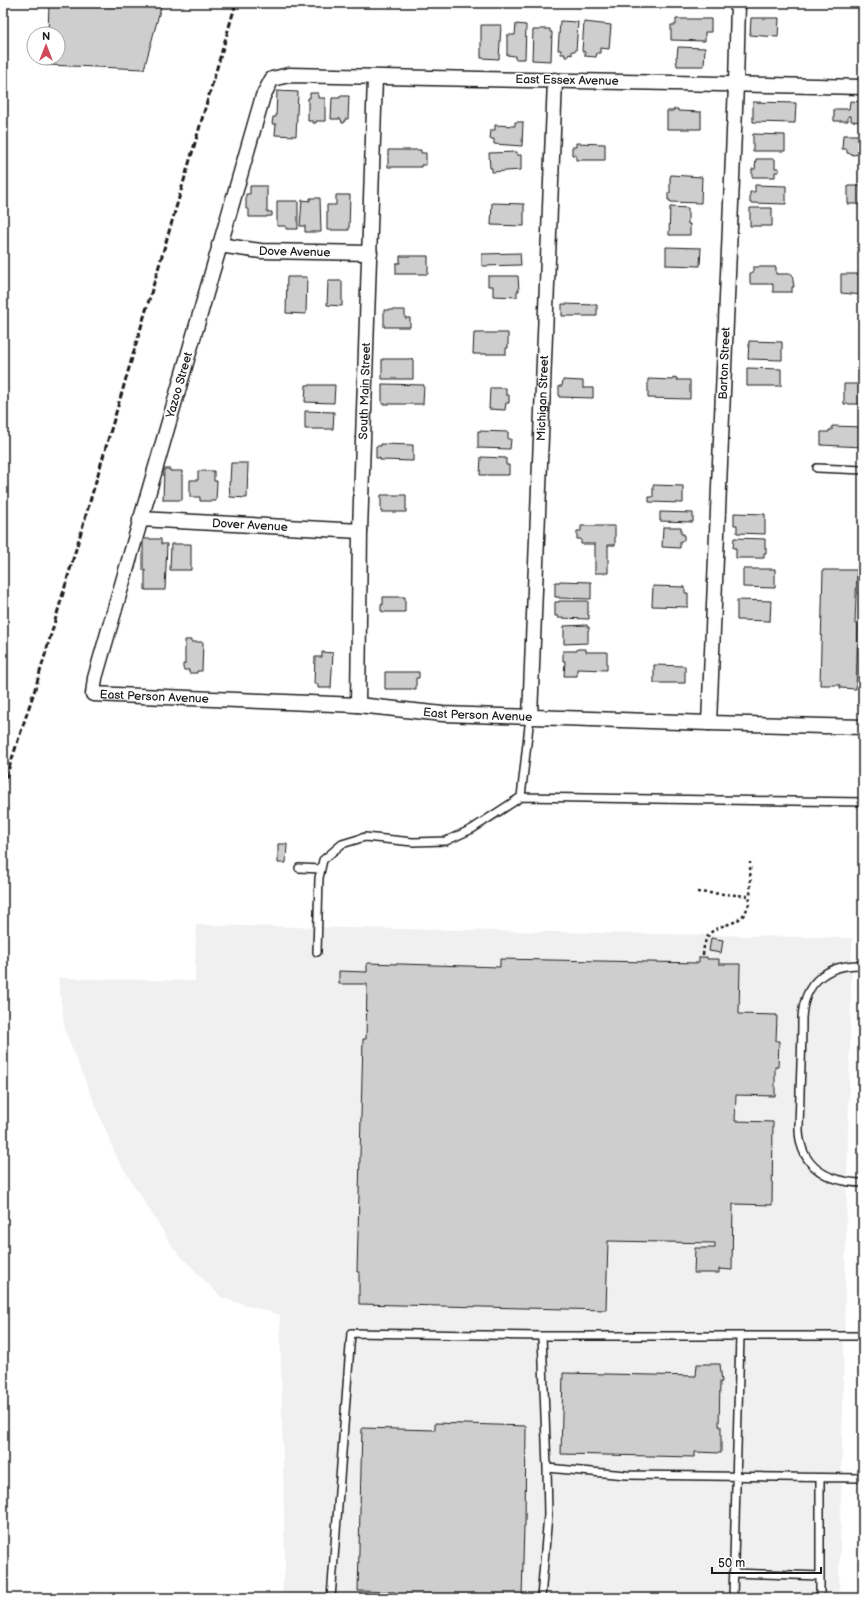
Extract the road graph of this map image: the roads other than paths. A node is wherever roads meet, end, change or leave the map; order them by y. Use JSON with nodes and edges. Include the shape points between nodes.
{"nodes":[{"id":1,"x":738,"y":3,"type":"edge"},
{"id":2,"x":375,"y":78,"type":"junction"},
{"id":3,"x":272,"y":79,"type":"joint"},
{"id":4,"x":555,"y":80,"type":"junction"},
{"id":5,"x":736,"y":85,"type":"junction"},
{"id":6,"x":863,"y":87,"type":"edge"},
{"id":7,"x":219,"y":245,"type":"junction"},
{"id":8,"x":370,"y":253,"type":"junction"},
{"id":9,"x":817,"y":468,"type":"dead end"},
{"id":10,"x":863,"y":470,"type":"edge"},
{"id":11,"x":140,"y":519,"type":"junction"},
{"id":12,"x":360,"y":531,"type":"junction"},
{"id":13,"x":92,"y":694,"type":"joint"},
{"id":14,"x":358,"y":705,"type":"junction"},
{"id":15,"x":530,"y":717,"type":"junction"},
{"id":16,"x":709,"y":723,"type":"junction"},
{"id":17,"x":863,"y":727,"type":"edge"},
{"id":18,"x":521,"y":797,"type":"junction"},
{"id":19,"x":863,"y":802,"type":"edge"},
{"id":20,"x":300,"y":868,"type":"dead end"},
{"id":21,"x":321,"y":869,"type":"junction"},
{"id":22,"x":317,"y":952,"type":"dead end"},
{"id":23,"x":863,"y":965,"type":"edge"},
{"id":24,"x":863,"y":1182,"type":"edge"},
{"id":25,"x":542,"y":1336,"type":"junction"},
{"id":26,"x":740,"y":1336,"type":"junction"},
{"id":27,"x":863,"y":1336,"type":"edge"},
{"id":28,"x":547,"y":1468,"type":"junction"},
{"id":29,"x":736,"y":1477,"type":"junction"},
{"id":30,"x":820,"y":1478,"type":"junction"},
{"id":31,"x":863,"y":1478,"type":"edge"},
{"id":32,"x":733,"y":1574,"type":"junction"},
{"id":33,"x":820,"y":1576,"type":"junction"},
{"id":34,"x":331,"y":1598,"type":"edge"},
{"id":35,"x":541,"y":1598,"type":"edge"},
{"id":36,"x":733,"y":1598,"type":"edge"},
{"id":37,"x":820,"y":1598,"type":"edge"}],
"edges":[{"from":1,"to":5,"type":"street","name":"Barton Street"},
{"from":2,"to":3,"type":"street","name":"East Essex Avenue","via":[[289,75]]},
{"from":2,"to":4,"type":"street","name":"East Essex Avenue"},
{"from":2,"to":8,"type":"street","name":"South Main Street"},
{"from":3,"to":7,"type":"street","name":"Yazoo Street","via":[[263,96]]},
{"from":4,"to":5,"type":"street","name":"East Essex Avenue"},
{"from":4,"to":15,"type":"street","name":"Michigan Street"},
{"from":5,"to":6,"type":"street","name":"East Essex Avenue"},
{"from":5,"to":16,"type":"street","name":"Barton Street"},
{"from":7,"to":8,"type":"street","name":"Dove Avenue","via":[[261,251]]},
{"from":7,"to":11,"type":"street","name":"Yazoo Street"},
{"from":8,"to":12,"type":"street","name":"South Main Street"},
{"from":9,"to":10,"type":"lane"},
{"from":11,"to":12,"type":"street","name":"Dover Avenue"},
{"from":11,"to":13,"type":"street","name":"Yazoo Street","via":[[94,678]]},
{"from":12,"to":14,"type":"street","name":"South Main Street"},
{"from":13,"to":14,"type":"street","name":"East Person Avenue"},
{"from":14,"to":15,"type":"street","name":"East Person Avenue","via":[[443,714]]},
{"from":15,"to":16,"type":"street","name":"East Person Avenue"},
{"from":15,"to":18,"type":"lane"},
{"from":16,"to":17,"type":"street","name":"East Person Avenue"},
{"from":18,"to":19,"type":"lane"},
{"from":18,"to":21,"type":"lane","via":[[446,841],[413,842],[365,838],[342,844],[323,860]]},
{"from":20,"to":21,"type":"lane"},
{"from":21,"to":22,"type":"lane"},
{"from":23,"to":24,"type":"lane","via":[[826,972],[817,979],[805,1000],[802,1018],[800,1132],[805,1153],[823,1174],[831,1178]]},
{"from":25,"to":26,"type":"lane"},
{"from":25,"to":28,"type":"lane"},
{"from":25,"to":34,"type":"lane","via":[[351,1333]]},
{"from":26,"to":27,"type":"lane"},
{"from":26,"to":29,"type":"lane"},
{"from":28,"to":29,"type":"lane","via":[[626,1475]]},
{"from":28,"to":35,"type":"lane","via":[[548,1514]]},
{"from":29,"to":30,"type":"lane"},
{"from":29,"to":32,"type":"lane"},
{"from":30,"to":31,"type":"lane"},
{"from":30,"to":33,"type":"lane"},
{"from":32,"to":33,"type":"lane"},
{"from":32,"to":36,"type":"lane"},
{"from":33,"to":37,"type":"lane"}]}
